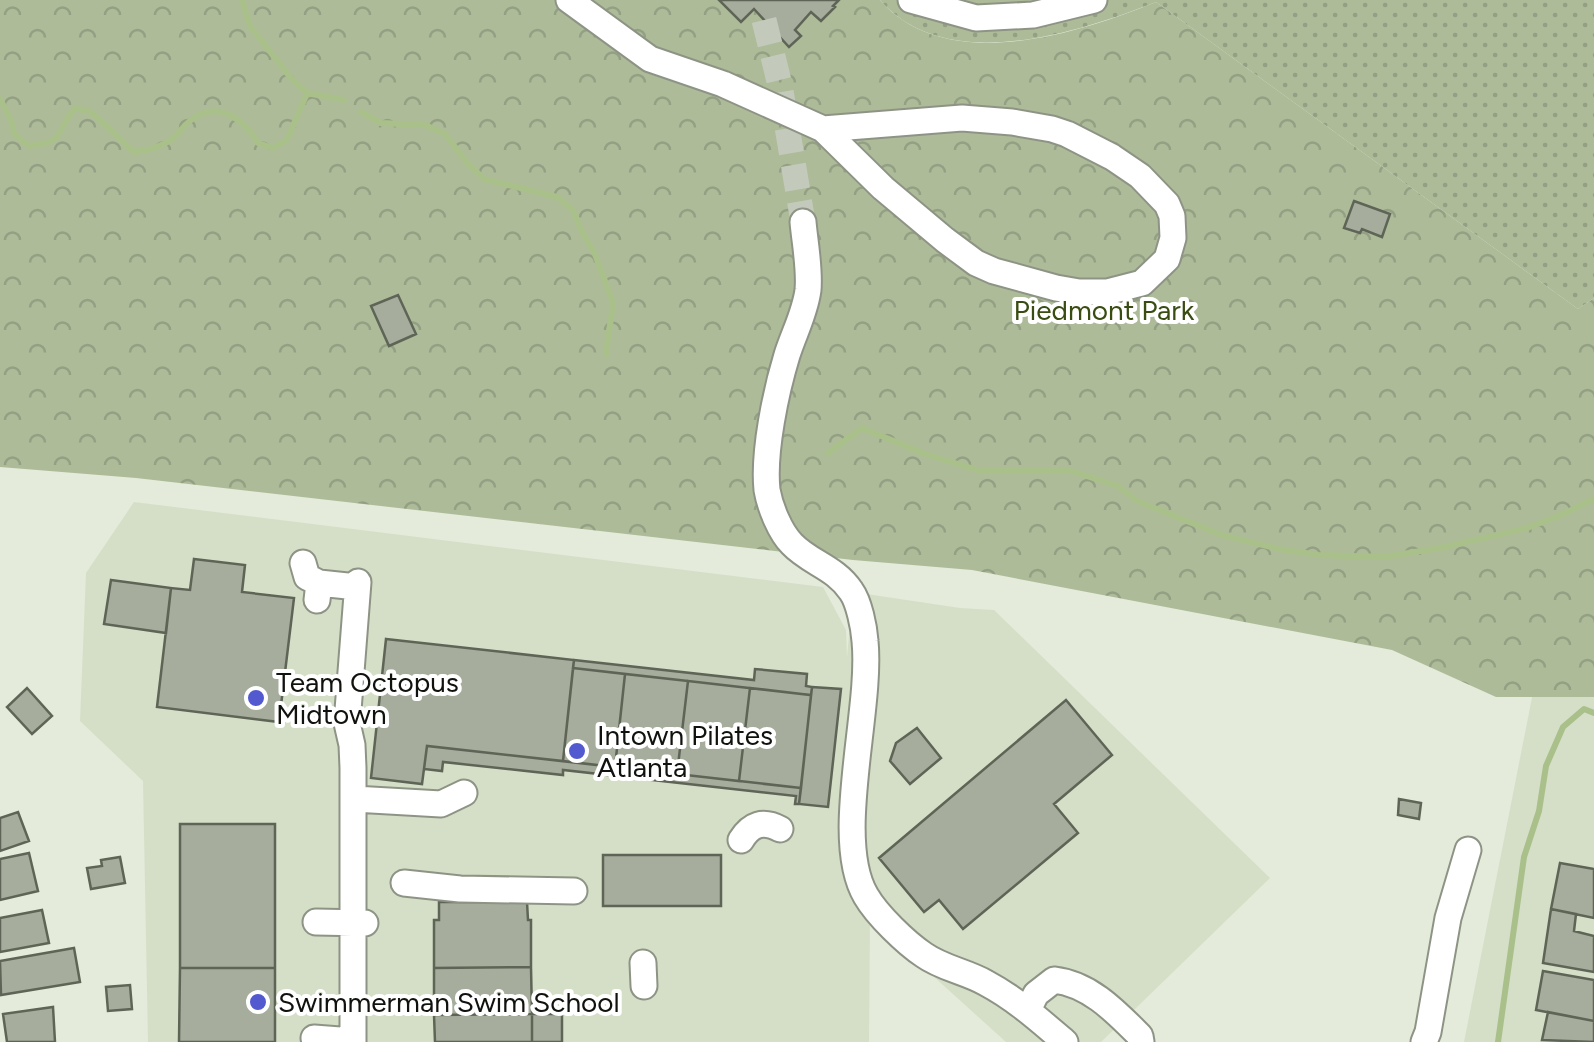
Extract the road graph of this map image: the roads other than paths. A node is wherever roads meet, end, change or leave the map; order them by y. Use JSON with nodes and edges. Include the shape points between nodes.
{"nodes":[{"id":1,"x":569,"y":0,"type":"edge"},
{"id":2,"x":911,"y":0,"type":"edge"},
{"id":3,"x":1094,"y":0,"type":"edge"},
{"id":4,"x":823,"y":129,"type":"junction"},
{"id":5,"x":803,"y":222,"type":"tunnel mouth"},
{"id":6,"x":313,"y":582,"type":"dead end"},
{"id":7,"x":464,"y":793,"type":"dead end"},
{"id":8,"x":354,"y":799,"type":"junction"},
{"id":9,"x":780,"y":829,"type":"dead end"},
{"id":10,"x":741,"y":840,"type":"dead end"},
{"id":11,"x":1468,"y":850,"type":"dead end"},
{"id":12,"x":404,"y":883,"type":"dead end"},
{"id":13,"x":574,"y":891,"type":"dead end"},
{"id":14,"x":316,"y":922,"type":"dead end"},
{"id":15,"x":361,"y":923,"type":"junction"},
{"id":16,"x":1028,"y":1010,"type":"junction"},
{"id":17,"x":314,"y":1038,"type":"dead end"},
{"id":18,"x":353,"y":1042,"type":"edge"},
{"id":19,"x":1064,"y":1042,"type":"edge"},
{"id":20,"x":1141,"y":1042,"type":"edge"},
{"id":21,"x":1424,"y":1042,"type":"edge"}],
"edges":[{"from":1,"to":4,"type":"street","via":[[650,59]]},
{"from":2,"to":3,"type":"street","via":[[976,18],[1033,16]]},
{"from":4,"to":4,"type":"street","via":[[944,240],[994,272],[1078,292],[1107,292],[1142,284],[1167,260],[1173,238],[1167,204],[1112,157],[1052,129],[962,118]]},
{"from":5,"to":16,"type":"street","via":[[808,287],[771,431],[768,491],[791,544],[853,592],[865,639],[853,860],[865,896],[926,956]]},
{"from":6,"to":8,"type":"street","via":[[358,584],[347,722]]},
{"from":7,"to":8,"type":"street","via":[[441,804]]},
{"from":8,"to":15,"type":"street"},
{"from":9,"to":10,"type":"street","via":[[758,824]]},
{"from":11,"to":21,"type":"street"},
{"from":12,"to":13,"type":"street"},
{"from":14,"to":15,"type":"street"},
{"from":15,"to":18,"type":"street"},
{"from":16,"to":19,"type":"street"},
{"from":16,"to":20,"type":"street","via":[[1054,980],[1070,982],[1110,1005]]},
{"from":17,"to":18,"type":"street"}]}
